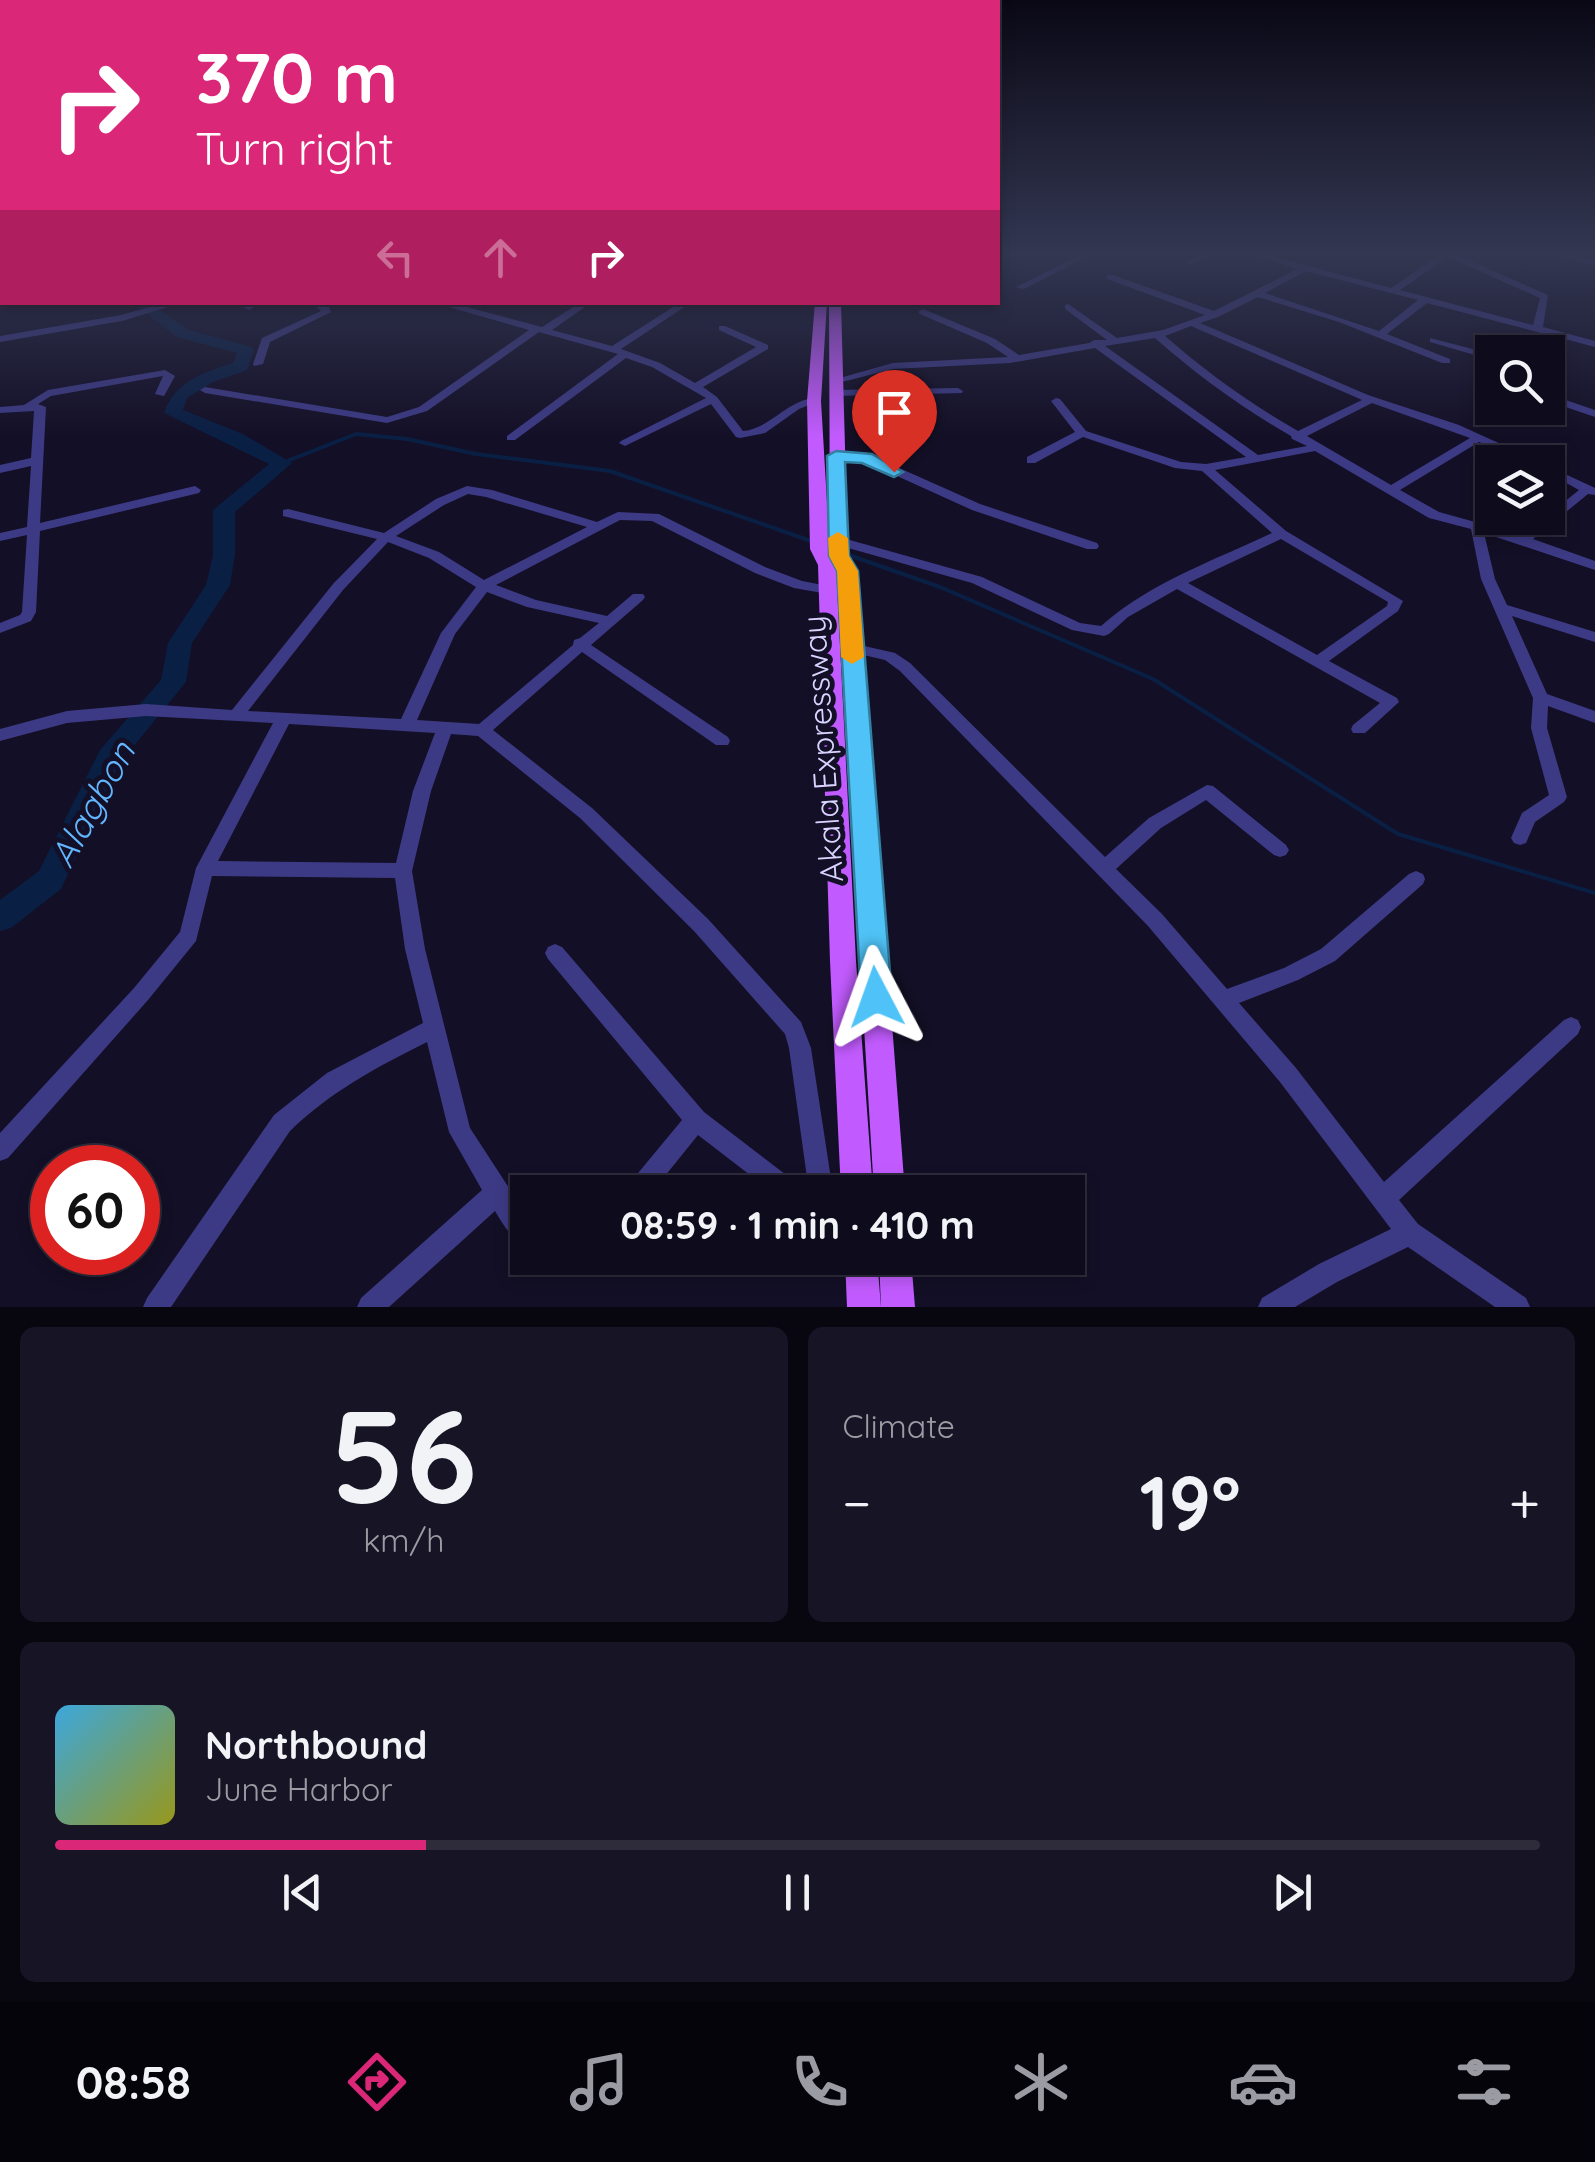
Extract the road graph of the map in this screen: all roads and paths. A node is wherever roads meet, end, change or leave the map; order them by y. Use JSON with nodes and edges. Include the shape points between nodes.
{"nodes":[{"id":1,"x":130,"y":316,"type":"edge"},
{"id":2,"x":317,"y":316,"type":"edge"},
{"id":3,"x":486,"y":316,"type":"edge"},
{"id":4,"x":564,"y":316,"type":"edge"},
{"id":5,"x":669,"y":316,"type":"edge"},
{"id":6,"x":820,"y":316,"type":"edge"},
{"id":7,"x":835,"y":316,"type":"edge"},
{"id":8,"x":932,"y":316,"type":"edge"},
{"id":9,"x":1080,"y":316,"type":"edge"},
{"id":10,"x":1212,"y":316,"type":"edge"},
{"id":11,"x":1323,"y":316,"type":"edge"},
{"id":12,"x":1404,"y":316,"type":"edge"},
{"id":13,"x":1484,"y":316,"type":"edge"},
{"id":14,"x":1540,"y":316,"type":"edge"},
{"id":15,"x":1192,"y":323,"type":"junction"},
{"id":16,"x":722,"y":328,"type":"dead end"},
{"id":17,"x":540,"y":330,"type":"junction"},
{"id":18,"x":1537,"y":330,"type":"junction"},
{"id":19,"x":1157,"y":334,"type":"junction"},
{"id":20,"x":1552,"y":334,"type":"joint"},
{"id":21,"x":1380,"y":335,"type":"junction"},
{"id":22,"x":0,"y":339,"type":"edge"},
{"id":23,"x":1113,"y":340,"type":"junction"},
{"id":24,"x":1434,"y":340,"type":"dead end"},
{"id":25,"x":1094,"y":343,"type":"junction"},
{"id":26,"x":1595,"y":344,"type":"edge"},
{"id":27,"x":620,"y":351,"type":"junction"},
{"id":28,"x":1475,"y":351,"type":"edge"},
{"id":29,"x":818,"y":353,"type":"junction"},
{"id":30,"x":836,"y":354,"type":"junction"},
{"id":31,"x":1018,"y":359,"type":"junction"},
{"id":32,"x":1446,"y":361,"type":"dead end"},
{"id":33,"x":258,"y":364,"type":"dead end"},
{"id":34,"x":834,"y":386,"type":"junction"},
{"id":35,"x":696,"y":387,"type":"junction"},
{"id":36,"x":205,"y":390,"type":"dead end"},
{"id":37,"x":958,"y":391,"type":"dead end"},
{"id":38,"x":160,"y":394,"type":"dead end"},
{"id":39,"x":713,"y":399,"type":"junction"},
{"id":40,"x":1370,"y":400,"type":"junction"},
{"id":41,"x":814,"y":401,"type":"junction"},
{"id":42,"x":1056,"y":401,"type":"dead end"},
{"id":43,"x":1565,"y":403,"type":"edge"},
{"id":44,"x":29,"y":405,"type":"junction"},
{"id":45,"x":0,"y":410,"type":"edge"},
{"id":46,"x":1595,"y":414,"type":"edge"},
{"id":47,"x":1082,"y":433,"type":"junction"},
{"id":48,"x":1296,"y":436,"type":"junction"},
{"id":49,"x":511,"y":438,"type":"dead end"},
{"id":50,"x":1480,"y":438,"type":"junction"},
{"id":51,"x":625,"y":443,"type":"dead end"},
{"id":52,"x":1496,"y":445,"type":"edge"},
{"id":53,"x":1313,"y":448,"type":"junction"},
{"id":54,"x":836,"y":456,"type":"junction"},
{"id":55,"x":1254,"y":458,"type":"junction"},
{"id":56,"x":1031,"y":460,"type":"dead end"},
{"id":57,"x":36,"y":461,"type":"junction"},
{"id":58,"x":0,"y":468,"type":"edge"},
{"id":59,"x":1206,"y":468,"type":"junction"},
{"id":60,"x":1565,"y":478,"type":"edge"},
{"id":61,"x":195,"y":490,"type":"dead end"},
{"id":62,"x":1390,"y":491,"type":"junction"},
{"id":63,"x":1591,"y":491,"type":"edge"},
{"id":64,"x":288,"y":513,"type":"dead end"},
{"id":65,"x":597,"y":526,"type":"junction"},
{"id":66,"x":35,"y":528,"type":"junction"},
{"id":67,"x":1475,"y":528,"type":"edge"},
{"id":68,"x":1281,"y":534,"type":"junction"},
{"id":69,"x":1478,"y":535,"type":"edge"},
{"id":70,"x":1503,"y":535,"type":"edge"},
{"id":71,"x":0,"y":537,"type":"edge"},
{"id":72,"x":386,"y":537,"type":"junction"},
{"id":73,"x":1524,"y":540,"type":"junction"},
{"id":74,"x":838,"y":542,"type":"junction"},
{"id":75,"x":1092,"y":546,"type":"dead end"},
{"id":76,"x":1595,"y":566,"type":"edge"},
{"id":77,"x":834,"y":575,"type":"junction"},
{"id":78,"x":1177,"y":583,"type":"junction"},
{"id":79,"x":484,"y":586,"type":"junction"},
{"id":80,"x":638,"y":597,"type":"dead end"},
{"id":81,"x":1500,"y":608,"type":"junction"},
{"id":82,"x":606,"y":620,"type":"junction"},
{"id":83,"x":0,"y":628,"type":"edge"},
{"id":84,"x":1595,"y":637,"type":"edge"},
{"id":85,"x":579,"y":643,"type":"junction"},
{"id":86,"x":852,"y":648,"type":"junction"},
{"id":87,"x":1320,"y":660,"type":"junction"},
{"id":88,"x":1541,"y":698,"type":"junction"},
{"id":89,"x":237,"y":714,"type":"junction"},
{"id":90,"x":284,"y":718,"type":"junction"},
{"id":91,"x":1595,"y":718,"type":"edge"},
{"id":92,"x":845,"y":719,"type":"junction"},
{"id":93,"x":407,"y":724,"type":"junction"},
{"id":94,"x":446,"y":726,"type":"junction"},
{"id":95,"x":1360,"y":729,"type":"dead end"},
{"id":96,"x":482,"y":730,"type":"junction"},
{"id":97,"x":0,"y":735,"type":"edge"},
{"id":98,"x":722,"y":741,"type":"dead end"},
{"id":99,"x":1520,"y":838,"type":"dead end"},
{"id":100,"x":1280,"y":850,"type":"dead end"},
{"id":101,"x":205,"y":868,"type":"junction"},
{"id":102,"x":1104,"y":869,"type":"junction"},
{"id":103,"x":402,"y":871,"type":"junction"},
{"id":104,"x":1416,"y":880,"type":"dead end"},
{"id":105,"x":554,"y":953,"type":"dead end"},
{"id":106,"x":845,"y":994,"type":"junction"},
{"id":107,"x":876,"y":997,"type":"junction"},
{"id":108,"x":1224,"y":999,"type":"junction"},
{"id":109,"x":434,"y":1028,"type":"junction"},
{"id":110,"x":1571,"y":1028,"type":"dead end"},
{"id":111,"x":696,"y":1120,"type":"junction"},
{"id":112,"x":0,"y":1150,"type":"edge"},
{"id":113,"x":651,"y":1175,"type":"edge"},
{"id":114,"x":768,"y":1175,"type":"edge"},
{"id":115,"x":819,"y":1175,"type":"edge"},
{"id":116,"x":857,"y":1175,"type":"edge"},
{"id":117,"x":889,"y":1175,"type":"edge"},
{"id":118,"x":496,"y":1193,"type":"junction"},
{"id":119,"x":1384,"y":1198,"type":"junction"},
{"id":120,"x":510,"y":1216,"type":"edge"},
{"id":121,"x":1409,"y":1233,"type":"junction"},
{"id":122,"x":863,"y":1275,"type":"edge"},
{"id":123,"x":896,"y":1275,"type":"edge"},
{"id":124,"x":156,"y":1307,"type":"edge"},
{"id":125,"x":370,"y":1307,"type":"edge"},
{"id":126,"x":864,"y":1307,"type":"edge"},
{"id":127,"x":898,"y":1307,"type":"edge"},
{"id":128,"x":1271,"y":1307,"type":"edge"},
{"id":129,"x":1517,"y":1307,"type":"edge"}],
"edges":[{"from":1,"to":22,"type":"street"},
{"from":2,"to":33,"type":"street","via":[[266,340]]},
{"from":3,"to":17,"type":"street"},
{"from":4,"to":17,"type":"street"},
{"from":5,"to":27,"type":"street"},
{"from":6,"to":29,"type":"main road","name":"Akala Expressway"},
{"from":7,"to":30,"type":"main road","name":"Akala Expressway"},
{"from":8,"to":31,"type":"street"},
{"from":9,"to":23,"type":"street"},
{"from":10,"to":15,"type":"street"},
{"from":11,"to":21,"type":"street"},
{"from":12,"to":21,"type":"street"},
{"from":13,"to":18,"type":"street"},
{"from":14,"to":18,"type":"street"},
{"from":15,"to":19,"type":"street"},
{"from":15,"to":40,"type":"street"},
{"from":16,"to":35,"type":"street","via":[[764,346]]},
{"from":17,"to":27,"type":"street"},
{"from":17,"to":36,"type":"street","via":[[423,408],[386,420]]},
{"from":18,"to":20,"type":"street"},
{"from":19,"to":23,"type":"street"},
{"from":19,"to":48,"type":"street"},
{"from":20,"to":26,"type":"street"},
{"from":21,"to":32,"type":"street"},
{"from":23,"to":25,"type":"street"},
{"from":24,"to":28,"type":"street"},
{"from":25,"to":31,"type":"street"},
{"from":25,"to":55,"type":"street"},
{"from":27,"to":35,"type":"street"},
{"from":27,"to":49,"type":"street"},
{"from":29,"to":30,"type":"main road"},
{"from":29,"to":41,"type":"main road","name":"Akala Expressway"},
{"from":30,"to":34,"type":"main road","name":"Akala Expressway"},
{"from":31,"to":34,"type":"street","via":[[892,366]]},
{"from":34,"to":37,"type":"street"},
{"from":34,"to":54,"type":"main road","name":"Akala Expressway"},
{"from":35,"to":39,"type":"street"},
{"from":38,"to":44,"type":"street","via":[[170,376],[165,373],[69,388]]},
{"from":39,"to":41,"type":"street","via":[[735,432],[747,436]]},
{"from":39,"to":51,"type":"street"},
{"from":40,"to":48,"type":"street"},
{"from":40,"to":50,"type":"street"},
{"from":41,"to":77,"type":"main road","name":"Akala Expressway","via":[[819,549]]},
{"from":42,"to":47,"type":"street"},
{"from":43,"to":46,"type":"street"},
{"from":44,"to":45,"type":"street"},
{"from":44,"to":57,"type":"street","via":[[40,407]]},
{"from":47,"to":56,"type":"street"},
{"from":47,"to":59,"type":"street"},
{"from":48,"to":53,"type":"street"},
{"from":50,"to":52,"type":"street"},
{"from":50,"to":62,"type":"street"},
{"from":53,"to":55,"type":"street"},
{"from":53,"to":62,"type":"street"},
{"from":54,"to":74,"type":"main road","name":"Akala Expressway"},
{"from":54,"to":75,"type":"street","via":[[866,458],[976,507]]},
{"from":55,"to":59,"type":"street"},
{"from":57,"to":58,"type":"street"},
{"from":57,"to":66,"type":"street"},
{"from":59,"to":68,"type":"street"},
{"from":60,"to":63,"type":"street"},
{"from":61,"to":66,"type":"street"},
{"from":62,"to":67,"type":"street"},
{"from":63,"to":73,"type":"street"},
{"from":64,"to":72,"type":"street"},
{"from":65,"to":72,"type":"street","via":[[467,490]]},
{"from":65,"to":77,"type":"street","via":[[628,514],[654,517],[800,585]]},
{"from":65,"to":79,"type":"street"},
{"from":66,"to":71,"type":"street"},
{"from":66,"to":83,"type":"street","via":[[29,612]]},
{"from":68,"to":78,"type":"street"},
{"from":68,"to":87,"type":"street","via":[[1397,605]]},
{"from":69,"to":81,"type":"street"},
{"from":70,"to":73,"type":"street"},
{"from":72,"to":79,"type":"street","via":[[434,554]]},
{"from":72,"to":89,"type":"street"},
{"from":73,"to":76,"type":"street"},
{"from":74,"to":77,"type":"main road","name":"Akala Expressway"},
{"from":74,"to":78,"type":"street","via":[[977,580],[1095,631]]},
{"from":77,"to":86,"type":"main road","name":"Akala Expressway"},
{"from":77,"to":92,"type":"main road","name":"Akala Expressway"},
{"from":78,"to":87,"type":"street"},
{"from":79,"to":82,"type":"street"},
{"from":79,"to":93,"type":"street","via":[[448,633]]},
{"from":80,"to":82,"type":"street"},
{"from":81,"to":84,"type":"street"},
{"from":81,"to":88,"type":"street"},
{"from":82,"to":85,"type":"street"},
{"from":85,"to":96,"type":"street"},
{"from":85,"to":98,"type":"street"},
{"from":86,"to":92,"type":"main road","name":"Akala Expressway"},
{"from":86,"to":102,"type":"street","via":[[890,656],[905,667]]},
{"from":87,"to":95,"type":"street","via":[[1391,702]]},
{"from":88,"to":91,"type":"street"},
{"from":88,"to":99,"type":"street","via":[[1539,728],[1558,796],[1528,818]]},
{"from":89,"to":90,"type":"street"},
{"from":89,"to":97,"type":"street","via":[[146,710],[67,717]]},
{"from":90,"to":93,"type":"street"},
{"from":90,"to":101,"type":"street"},
{"from":92,"to":106,"type":"main road","name":"Akala Expressway"},
{"from":92,"to":107,"type":"main road","name":"Akala Expressway"},
{"from":93,"to":94,"type":"street"},
{"from":94,"to":96,"type":"street"},
{"from":94,"to":103,"type":"street"},
{"from":96,"to":115,"type":"street","via":[[586,813],[702,925],[794,1029]]},
{"from":100,"to":102,"type":"street","via":[[1207,792],[1155,823]]},
{"from":101,"to":103,"type":"street"},
{"from":101,"to":112,"type":"street","via":[[188,935]]},
{"from":102,"to":108,"type":"street"},
{"from":103,"to":109,"type":"street"},
{"from":104,"to":108,"type":"street","via":[[1328,955]]},
{"from":105,"to":111,"type":"street"},
{"from":106,"to":107,"type":"main road"},
{"from":106,"to":116,"type":"main road","name":"Akala Expressway"},
{"from":107,"to":117,"type":"main road","name":"Akala Expressway"},
{"from":108,"to":119,"type":"street"},
{"from":109,"to":118,"type":"street","via":[[460,1132]]},
{"from":109,"to":124,"type":"street","via":[[307,1097],[282,1123]]},
{"from":110,"to":119,"type":"street"},
{"from":111,"to":113,"type":"street"},
{"from":111,"to":114,"type":"street"},
{"from":118,"to":120,"type":"street"},
{"from":118,"to":125,"type":"street"},
{"from":119,"to":121,"type":"street"},
{"from":121,"to":128,"type":"street"},
{"from":121,"to":129,"type":"street"},
{"from":122,"to":126,"type":"main road"},
{"from":123,"to":127,"type":"main road"}]}
